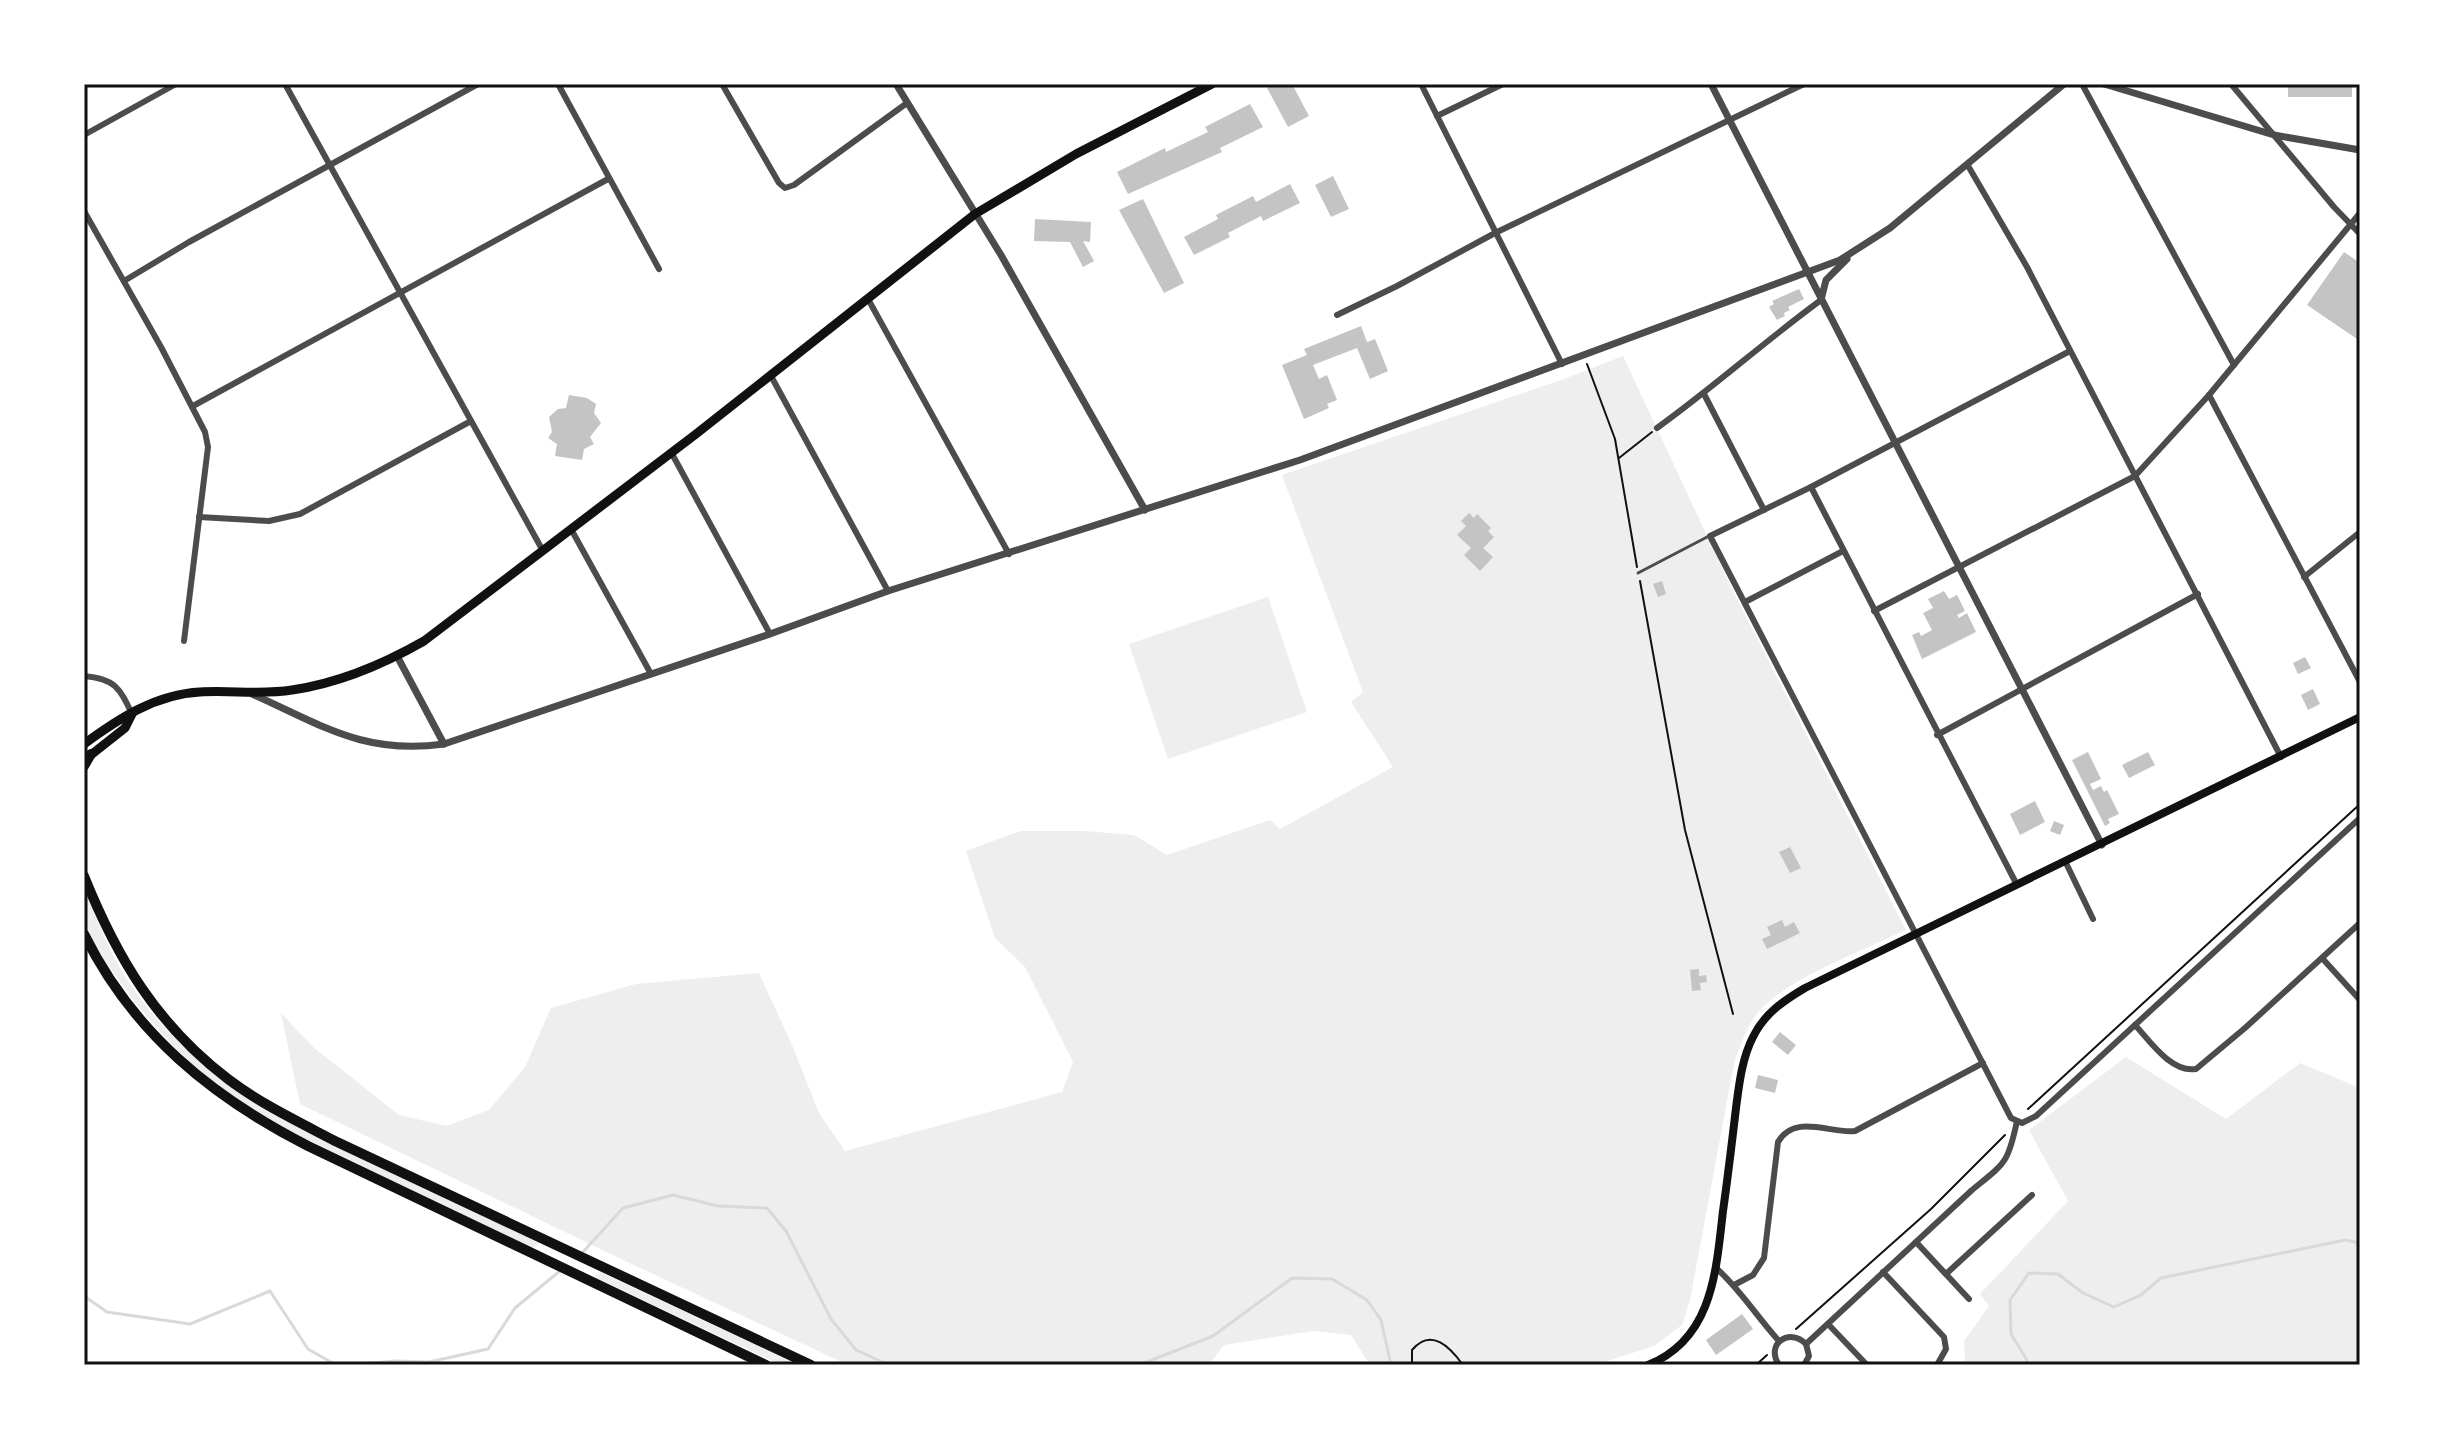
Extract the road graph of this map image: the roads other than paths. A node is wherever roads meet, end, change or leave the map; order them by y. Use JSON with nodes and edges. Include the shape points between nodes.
{"nodes":[{"id":1,"x":176,"y":84,"type":"edge"},
{"id":2,"x":285,"y":84,"type":"edge"},
{"id":3,"x":478,"y":84,"type":"edge"},
{"id":4,"x":558,"y":84,"type":"edge"},
{"id":5,"x":722,"y":84,"type":"edge"},
{"id":6,"x":896,"y":84,"type":"edge"},
{"id":7,"x":1212,"y":84,"type":"edge"},
{"id":8,"x":1421,"y":84,"type":"edge"},
{"id":9,"x":1503,"y":84,"type":"edge"},
{"id":10,"x":1711,"y":84,"type":"edge"},
{"id":11,"x":1804,"y":84,"type":"edge"},
{"id":12,"x":2064,"y":84,"type":"edge"},
{"id":13,"x":2082,"y":84,"type":"edge"},
{"id":14,"x":2104,"y":84,"type":"edge"},
{"id":15,"x":2231,"y":84,"type":"edge"},
{"id":16,"x":907,"y":103,"type":"junction"},
{"id":17,"x":1437,"y":116,"type":"junction"},
{"id":18,"x":1729,"y":121,"type":"junction"},
{"id":19,"x":84,"y":135,"type":"edge"},
{"id":20,"x":2274,"y":135,"type":"junction"},
{"id":21,"x":2360,"y":150,"type":"edge"},
{"id":22,"x":1967,"y":164,"type":"junction"},
{"id":23,"x":330,"y":165,"type":"junction"},
{"id":24,"x":608,"y":179,"type":"junction"},
{"id":25,"x":84,"y":211,"type":"edge"},
{"id":26,"x":2360,"y":213,"type":"edge"},
{"id":27,"x":975,"y":214,"type":"junction"},
{"id":28,"x":2350,"y":224,"type":"junction"},
{"id":29,"x":1495,"y":233,"type":"junction"},
{"id":30,"x":2360,"y":234,"type":"edge"},
{"id":31,"x":1856,"y":250,"type":"junction"},
{"id":32,"x":659,"y":269,"type":"dead end"},
{"id":33,"x":1807,"y":274,"type":"junction"},
{"id":34,"x":124,"y":281,"type":"junction"},
{"id":35,"x":401,"y":293,"type":"junction"},
{"id":36,"x":868,"y":299,"type":"junction"},
{"id":37,"x":1821,"y":300,"type":"junction"},
{"id":38,"x":1337,"y":315,"type":"dead end"},
{"id":39,"x":2070,"y":351,"type":"junction"},
{"id":40,"x":1562,"y":364,"type":"junction"},
{"id":41,"x":2234,"y":365,"type":"junction"},
{"id":42,"x":771,"y":376,"type":"junction"},
{"id":43,"x":1704,"y":394,"type":"junction"},
{"id":44,"x":2209,"y":395,"type":"junction"},
{"id":45,"x":193,"y":406,"type":"junction"},
{"id":46,"x":471,"y":421,"type":"junction"},
{"id":47,"x":1657,"y":428,"type":"road end"},
{"id":48,"x":1894,"y":444,"type":"junction"},
{"id":49,"x":671,"y":452,"type":"junction"},
{"id":50,"x":2135,"y":476,"type":"junction"},
{"id":51,"x":1811,"y":487,"type":"junction"},
{"id":52,"x":1145,"y":510,"type":"junction"},
{"id":53,"x":1764,"y":510,"type":"junction"},
{"id":54,"x":199,"y":517,"type":"junction"},
{"id":55,"x":571,"y":529,"type":"junction"},
{"id":56,"x":2360,"y":532,"type":"edge"},
{"id":57,"x":1710,"y":536,"type":"junction"},
{"id":58,"x":543,"y":551,"type":"junction"},
{"id":59,"x":1843,"y":551,"type":"junction"},
{"id":60,"x":1009,"y":554,"type":"junction"},
{"id":61,"x":1959,"y":568,"type":"junction"},
{"id":62,"x":1638,"y":573,"type":"road end"},
{"id":63,"x":2304,"y":577,"type":"junction"},
{"id":64,"x":888,"y":591,"type":"junction"},
{"id":65,"x":2198,"y":594,"type":"junction"},
{"id":66,"x":1745,"y":602,"type":"junction"},
{"id":67,"x":1874,"y":611,"type":"junction"},
{"id":68,"x":770,"y":634,"type":"junction"},
{"id":69,"x":184,"y":641,"type":"dead end"},
{"id":70,"x":397,"y":656,"type":"junction"},
{"id":71,"x":651,"y":674,"type":"junction"},
{"id":72,"x":84,"y":676,"type":"edge"},
{"id":73,"x":2360,"y":682,"type":"edge"},
{"id":74,"x":2022,"y":689,"type":"junction"},
{"id":75,"x":246,"y":691,"type":"junction"},
{"id":76,"x":132,"y":714,"type":"junction"},
{"id":77,"x":2360,"y":717,"type":"edge"},
{"id":78,"x":1937,"y":735,"type":"junction"},
{"id":79,"x":84,"y":744,"type":"edge"},
{"id":80,"x":444,"y":744,"type":"junction"},
{"id":81,"x":2281,"y":757,"type":"junction"},
{"id":82,"x":86,"y":760,"type":"edge"},
{"id":83,"x":2359,"y":821,"type":"edge"},
{"id":84,"x":2102,"y":845,"type":"junction"},
{"id":85,"x":2066,"y":863,"type":"junction"},
{"id":86,"x":84,"y":876,"type":"edge"},
{"id":87,"x":2017,"y":886,"type":"junction"},
{"id":88,"x":2093,"y":919,"type":"dead end"},
{"id":89,"x":2360,"y":923,"type":"edge"},
{"id":90,"x":84,"y":934,"type":"edge"},
{"id":91,"x":1917,"y":935,"type":"junction"},
{"id":92,"x":2322,"y":958,"type":"junction"},
{"id":93,"x":2360,"y":1000,"type":"edge"},
{"id":94,"x":2135,"y":1025,"type":"junction"},
{"id":95,"x":1983,"y":1063,"type":"junction"},
{"id":96,"x":2017,"y":1121,"type":"junction"},
{"id":97,"x":2032,"y":1195,"type":"dead end"},
{"id":98,"x":1916,"y":1242,"type":"junction"},
{"id":99,"x":1716,"y":1268,"type":"junction"},
{"id":100,"x":1883,"y":1272,"type":"junction"},
{"id":101,"x":1946,"y":1274,"type":"junction"},
{"id":102,"x":1734,"y":1285,"type":"junction"},
{"id":103,"x":1969,"y":1299,"type":"dead end"},
{"id":104,"x":1828,"y":1324,"type":"junction"},
{"id":105,"x":1779,"y":1341,"type":"junction"},
{"id":106,"x":1806,"y":1344,"type":"junction"},
{"id":107,"x":766,"y":1365,"type":"edge"},
{"id":108,"x":811,"y":1365,"type":"edge"},
{"id":109,"x":1648,"y":1365,"type":"edge"},
{"id":110,"x":1779,"y":1365,"type":"edge"},
{"id":111,"x":1804,"y":1365,"type":"edge"},
{"id":112,"x":1867,"y":1365,"type":"edge"},
{"id":113,"x":1937,"y":1365,"type":"edge"}],
"edges":[{"from":1,"to":19,"type":"street"},
{"from":2,"to":23,"type":"street"},
{"from":3,"to":23,"type":"street"},
{"from":4,"to":24,"type":"street"},
{"from":5,"to":16,"type":"street","via":[[783,187],[794,185]]},
{"from":6,"to":16,"type":"street"},
{"from":7,"to":27,"type":"main road","via":[[1076,154]]},
{"from":8,"to":17,"type":"street"},
{"from":9,"to":17,"type":"street"},
{"from":10,"to":18,"type":"street"},
{"from":11,"to":18,"type":"street"},
{"from":12,"to":22,"type":"street"},
{"from":13,"to":41,"type":"street"},
{"from":14,"to":20,"type":"street"},
{"from":15,"to":20,"type":"street"},
{"from":16,"to":27,"type":"street"},
{"from":17,"to":29,"type":"street"},
{"from":18,"to":29,"type":"street"},
{"from":18,"to":33,"type":"street"},
{"from":20,"to":21,"type":"street"},
{"from":20,"to":28,"type":"street"},
{"from":22,"to":31,"type":"street"},
{"from":22,"to":39,"type":"street"},
{"from":23,"to":34,"type":"street"},
{"from":23,"to":35,"type":"street"},
{"from":24,"to":32,"type":"street"},
{"from":24,"to":35,"type":"street"},
{"from":25,"to":34,"type":"street"},
{"from":26,"to":28,"type":"street"},
{"from":27,"to":36,"type":"main road"},
{"from":27,"to":52,"type":"street"},
{"from":28,"to":30,"type":"street"},
{"from":28,"to":41,"type":"street"},
{"from":29,"to":38,"type":"street"},
{"from":29,"to":40,"type":"street"},
{"from":31,"to":33,"type":"street"},
{"from":31,"to":37,"type":"street","via":[[1826,280]]},
{"from":33,"to":37,"type":"street"},
{"from":33,"to":40,"type":"street"},
{"from":34,"to":45,"type":"street"},
{"from":35,"to":45,"type":"street"},
{"from":35,"to":46,"type":"street"},
{"from":36,"to":42,"type":"main road"},
{"from":36,"to":60,"type":"street"},
{"from":37,"to":43,"type":"street"},
{"from":37,"to":48,"type":"street"},
{"from":39,"to":48,"type":"street"},
{"from":39,"to":50,"type":"street"},
{"from":40,"to":52,"type":"street","via":[[1369,436]]},
{"from":41,"to":44,"type":"street"},
{"from":42,"to":49,"type":"main road"},
{"from":42,"to":64,"type":"street"},
{"from":43,"to":47,"type":"street"},
{"from":43,"to":53,"type":"street"},
{"from":44,"to":50,"type":"street"},
{"from":44,"to":63,"type":"street"},
{"from":45,"to":54,"type":"street","via":[[208,447]]},
{"from":46,"to":54,"type":"street","via":[[300,514],[269,521]]},
{"from":46,"to":58,"type":"street"},
{"from":48,"to":51,"type":"street"},
{"from":48,"to":61,"type":"street"},
{"from":49,"to":55,"type":"main road"},
{"from":49,"to":68,"type":"street"},
{"from":50,"to":61,"type":"street"},
{"from":50,"to":65,"type":"street"},
{"from":51,"to":53,"type":"street"},
{"from":51,"to":59,"type":"street"},
{"from":52,"to":60,"type":"street"},
{"from":53,"to":57,"type":"street"},
{"from":54,"to":69,"type":"street"},
{"from":55,"to":58,"type":"main road"},
{"from":55,"to":71,"type":"street"},
{"from":56,"to":63,"type":"street"},
{"from":57,"to":62,"type":"lane"},
{"from":57,"to":66,"type":"street"},
{"from":58,"to":70,"type":"main road"},
{"from":59,"to":66,"type":"street"},
{"from":59,"to":67,"type":"street"},
{"from":60,"to":64,"type":"street"},
{"from":61,"to":67,"type":"street"},
{"from":61,"to":74,"type":"street"},
{"from":63,"to":73,"type":"street"},
{"from":64,"to":68,"type":"street"},
{"from":65,"to":74,"type":"street"},
{"from":65,"to":81,"type":"street"},
{"from":66,"to":91,"type":"street"},
{"from":67,"to":78,"type":"street"},
{"from":68,"to":71,"type":"street"},
{"from":70,"to":75,"type":"main road","via":[[322,684]]},
{"from":70,"to":80,"type":"street"},
{"from":71,"to":80,"type":"street"},
{"from":72,"to":76,"type":"street","via":[[115,685]]},
{"from":74,"to":78,"type":"street"},
{"from":74,"to":84,"type":"street"},
{"from":75,"to":76,"type":"main road","via":[[175,695]]},
{"from":75,"to":80,"type":"street","via":[[363,742],[403,747]]},
{"from":76,"to":79,"type":"main road"},
{"from":76,"to":82,"type":"main road","via":[[125,728]]},
{"from":77,"to":81,"type":"main road"},
{"from":78,"to":87,"type":"street"},
{"from":81,"to":84,"type":"main road"},
{"from":83,"to":94,"type":"street"},
{"from":84,"to":85,"type":"main road"},
{"from":85,"to":87,"type":"main road"},
{"from":85,"to":88,"type":"street"},
{"from":86,"to":108,"type":"highway","via":[[104,926],[136,982],[176,1032],[229,1080],[335,1141]]},
{"from":87,"to":91,"type":"main road"},
{"from":89,"to":92,"type":"street"},
{"from":90,"to":107,"type":"highway","via":[[151,1031],[216,1091],[283,1133]]},
{"from":91,"to":95,"type":"street"},
{"from":91,"to":99,"type":"main road","via":[[1784,1000],[1754,1035],[1738,1093]]},
{"from":92,"to":93,"type":"street"},
{"from":92,"to":94,"type":"street","via":[[2196,1069],[2174,1066]]},
{"from":94,"to":96,"type":"street","via":[[2036,1116]]},
{"from":95,"to":96,"type":"street"},
{"from":95,"to":102,"type":"street","via":[[1855,1131],[1806,1126],[1787,1131],[1778,1142],[1764,1258],[1753,1275]]},
{"from":96,"to":98,"type":"street","via":[[2010,1155],[2001,1167]]},
{"from":97,"to":101,"type":"street"},
{"from":98,"to":100,"type":"street"},
{"from":98,"to":101,"type":"street"},
{"from":99,"to":102,"type":"street"},
{"from":99,"to":109,"type":"main road","via":[[1708,1303],[1693,1331],[1672,1352]]},
{"from":100,"to":104,"type":"street"},
{"from":100,"to":113,"type":"street","via":[[1944,1337],[1946,1349]]},
{"from":101,"to":103,"type":"street"},
{"from":102,"to":105,"type":"street"},
{"from":104,"to":106,"type":"street"},
{"from":104,"to":112,"type":"street"},
{"from":105,"to":106,"type":"street","via":[[1789,1335]]},
{"from":105,"to":110,"type":"street","via":[[1774,1354]]},
{"from":106,"to":111,"type":"street","via":[[1809,1356]]}]}
